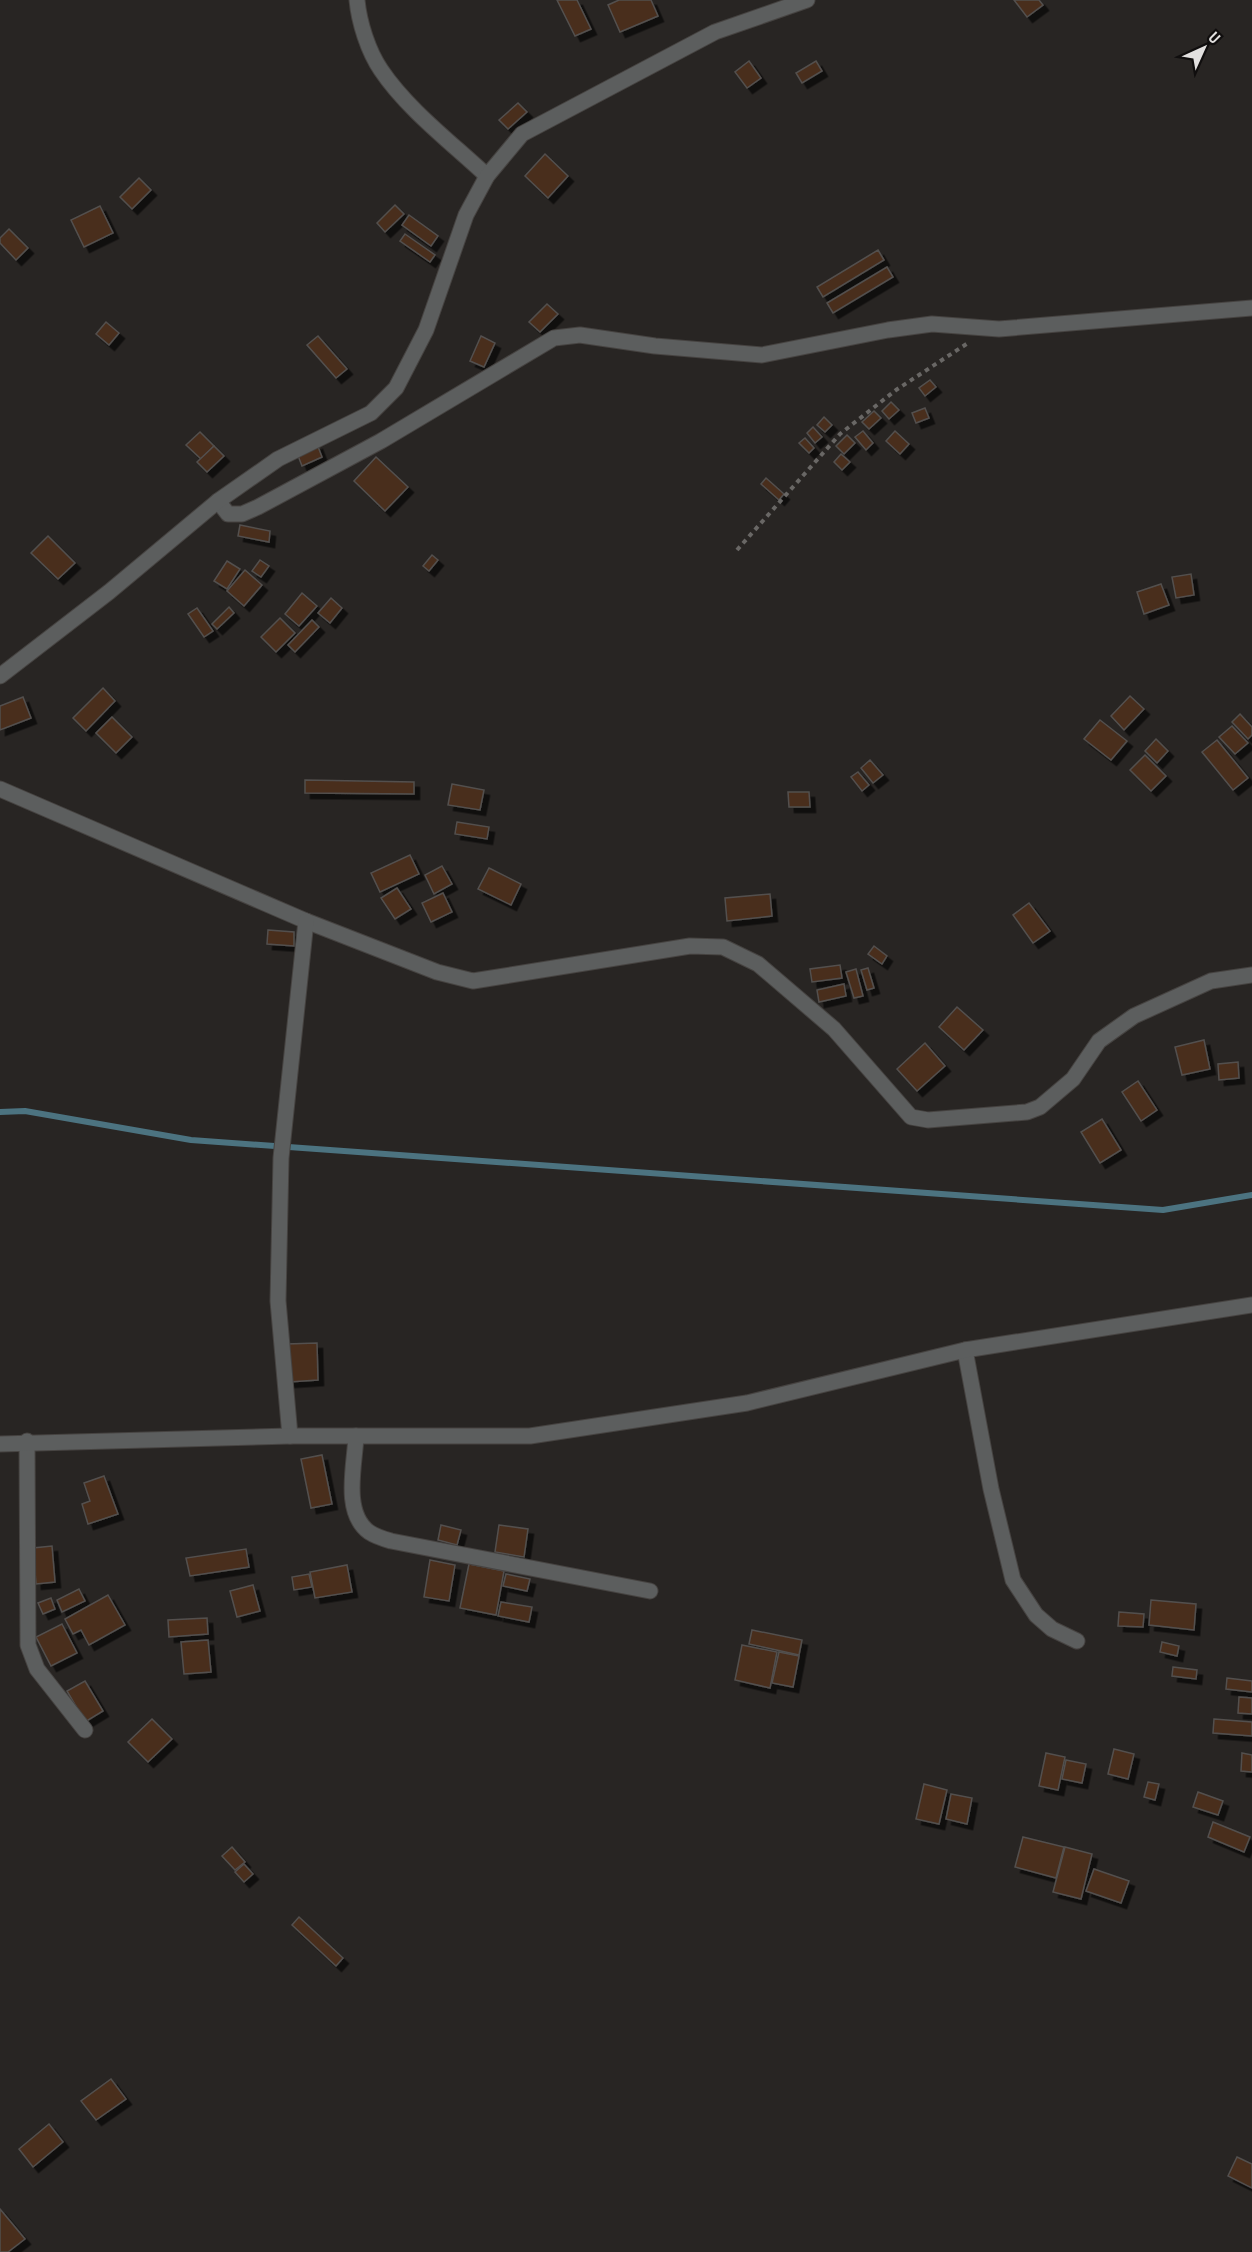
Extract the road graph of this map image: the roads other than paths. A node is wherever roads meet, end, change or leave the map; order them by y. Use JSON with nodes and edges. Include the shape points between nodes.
{"nodes":[{"id":1,"x":357,"y":0,"type":"edge"},
{"id":2,"x":807,"y":0,"type":"edge"},
{"id":3,"x":487,"y":176,"type":"junction"},
{"id":4,"x":1252,"y":308,"type":"edge"},
{"id":5,"x":218,"y":501,"type":"junction"},
{"id":6,"x":0,"y":676,"type":"edge"},
{"id":7,"x":0,"y":789,"type":"edge"},
{"id":8,"x":306,"y":921,"type":"junction"},
{"id":9,"x":1252,"y":975,"type":"edge"},
{"id":10,"x":1252,"y":1305,"type":"edge"},
{"id":11,"x":965,"y":1350,"type":"junction"},
{"id":12,"x":290,"y":1436,"type":"junction"},
{"id":13,"x":356,"y":1436,"type":"junction"},
{"id":14,"x":27,"y":1442,"type":"junction"},
{"id":15,"x":0,"y":1444,"type":"edge"},
{"id":16,"x":650,"y":1591,"type":"dead end"},
{"id":17,"x":1077,"y":1641,"type":"dead end"},
{"id":18,"x":85,"y":1730,"type":"dead end"}],
"edges":[{"from":1,"to":3,"type":"street","via":[[359,18],[381,70]]},
{"from":2,"to":3,"type":"street","via":[[715,32],[522,135]]},
{"from":3,"to":5,"type":"street","via":[[465,215],[426,330],[396,388],[371,413],[279,459]]},
{"from":4,"to":5,"type":"street","via":[[992,328],[932,324],[762,355],[580,335],[554,338],[381,441],[258,507],[242,514],[228,514]]},
{"from":5,"to":6,"type":"street"},
{"from":7,"to":8,"type":"street"},
{"from":8,"to":9,"type":"street","via":[[437,972],[473,981],[690,946],[723,947],[758,963],[834,1029],[911,1117],[928,1120],[1014,1115],[1040,1107],[1073,1079],[1099,1041],[1134,1016],[1211,981]]},
{"from":8,"to":12,"type":"street","via":[[281,1158],[278,1301]]},
{"from":10,"to":11,"type":"street"},
{"from":11,"to":13,"type":"street","via":[[747,1403],[530,1436]]},
{"from":11,"to":17,"type":"street","via":[[1013,1580],[1036,1615],[1052,1629]]},
{"from":12,"to":13,"type":"street"},
{"from":12,"to":14,"type":"street"},
{"from":13,"to":16,"type":"street","via":[[353,1506],[358,1520],[369,1532],[391,1541]]},
{"from":14,"to":15,"type":"street"},
{"from":14,"to":18,"type":"street","via":[[28,1645],[36,1669]]}]}
